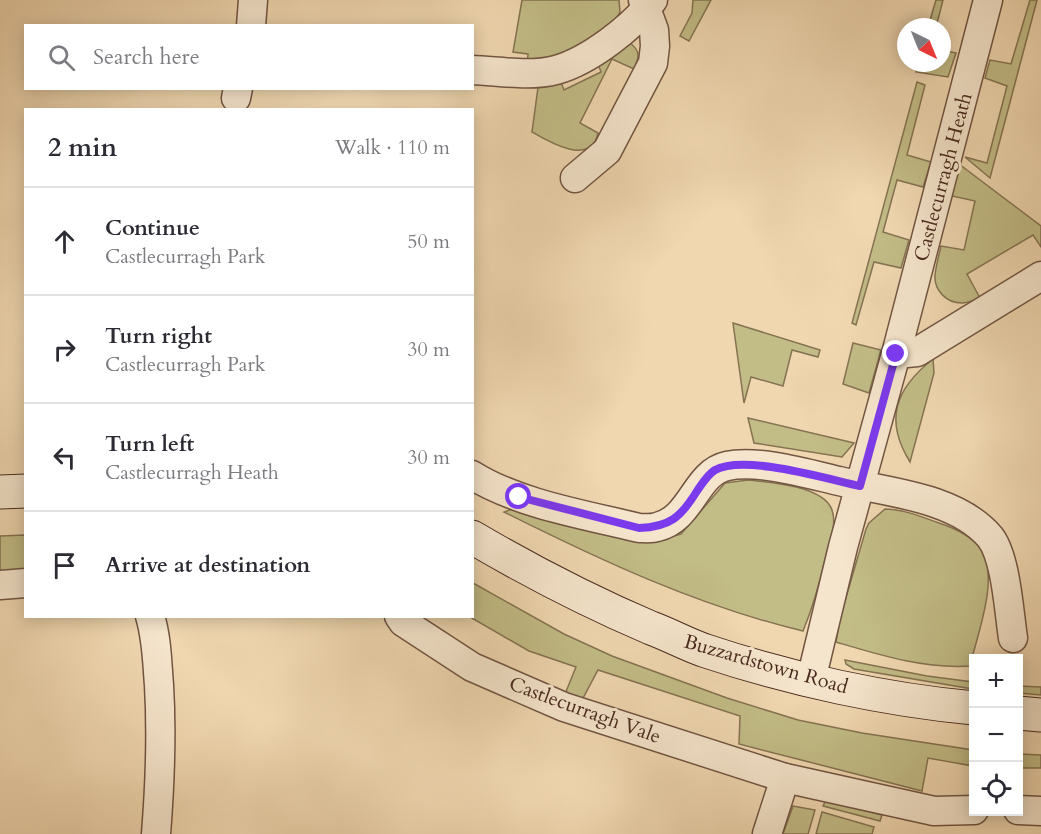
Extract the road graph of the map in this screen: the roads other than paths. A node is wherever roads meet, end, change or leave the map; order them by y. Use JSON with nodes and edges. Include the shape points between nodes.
{"nodes":[{"id":1,"x":253,"y":0,"type":"edge"},
{"id":2,"x":988,"y":0,"type":"edge"},
{"id":3,"x":648,"y":3,"type":"edge"},
{"id":4,"x":251,"y":24,"type":"edge"},
{"id":5,"x":474,"y":70,"type":"edge"},
{"id":6,"x":575,"y":178,"type":"dead end"},
{"id":7,"x":1041,"y":276,"type":"edge"},
{"id":8,"x":896,"y":354,"type":"junction"},
{"id":9,"x":474,"y":476,"type":"edge"},
{"id":10,"x":860,"y":486,"type":"junction"},
{"id":11,"x":24,"y":491,"type":"edge"},
{"id":12,"x":0,"y":492,"type":"edge"},
{"id":13,"x":474,"y":538,"type":"edge"},
{"id":14,"x":24,"y":583,"type":"edge"},
{"id":15,"x":0,"y":585,"type":"edge"},
{"id":16,"x":150,"y":618,"type":"edge"},
{"id":17,"x":400,"y":618,"type":"edge"},
{"id":18,"x":1013,"y":638,"type":"dead end"},
{"id":19,"x":811,"y":681,"type":"junction"},
{"id":20,"x":969,"y":708,"type":"edge"},
{"id":21,"x":1023,"y":713,"type":"edge"},
{"id":22,"x":1041,"y":715,"type":"edge"},
{"id":23,"x":785,"y":778,"type":"junction"},
{"id":24,"x":969,"y":810,"type":"edge"},
{"id":25,"x":1023,"y":810,"type":"edge"},
{"id":26,"x":1041,"y":810,"type":"edge"},
{"id":27,"x":156,"y":834,"type":"edge"},
{"id":28,"x":767,"y":834,"type":"edge"}],
"edges":[{"from":1,"to":4,"type":"street"},
{"from":2,"to":8,"type":"street","name":"Castlecurragh Heath"},
{"from":3,"to":5,"type":"street","via":[[626,28],[575,63],[534,73]]},
{"from":3,"to":6,"type":"street","via":[[654,30],[652,63],[608,151]]},
{"from":7,"to":8,"type":"street","via":[[917,352]]},
{"from":8,"to":10,"type":"street","name":"Castlecurragh Heath"},
{"from":9,"to":10,"type":"street","via":[[519,497],[639,528],[657,527],[675,519],[706,478],[726,466],[799,471]]},
{"from":10,"to":18,"type":"street","via":[[906,494],[978,525],[992,539],[1000,557]]},
{"from":10,"to":19,"type":"street","name":"Castlecurragh Heath"},
{"from":11,"to":12,"type":"street"},
{"from":13,"to":19,"type":"street","name":"Buzzardstown Road","via":[[554,582],[705,651]]},
{"from":14,"to":15,"type":"street"},
{"from":16,"to":27,"type":"street","via":[[156,643],[162,751]]},
{"from":17,"to":23,"type":"street","name":"Castlecurragh Vale","via":[[472,667],[564,707]]},
{"from":19,"to":20,"type":"street","name":"Buzzardstown Road","via":[[929,704]]},
{"from":21,"to":22,"type":"street"},
{"from":23,"to":24,"type":"street","name":"Castlecurragh Vale","via":[[934,811]]},
{"from":23,"to":28,"type":"street"},
{"from":25,"to":26,"type":"street"}]}
